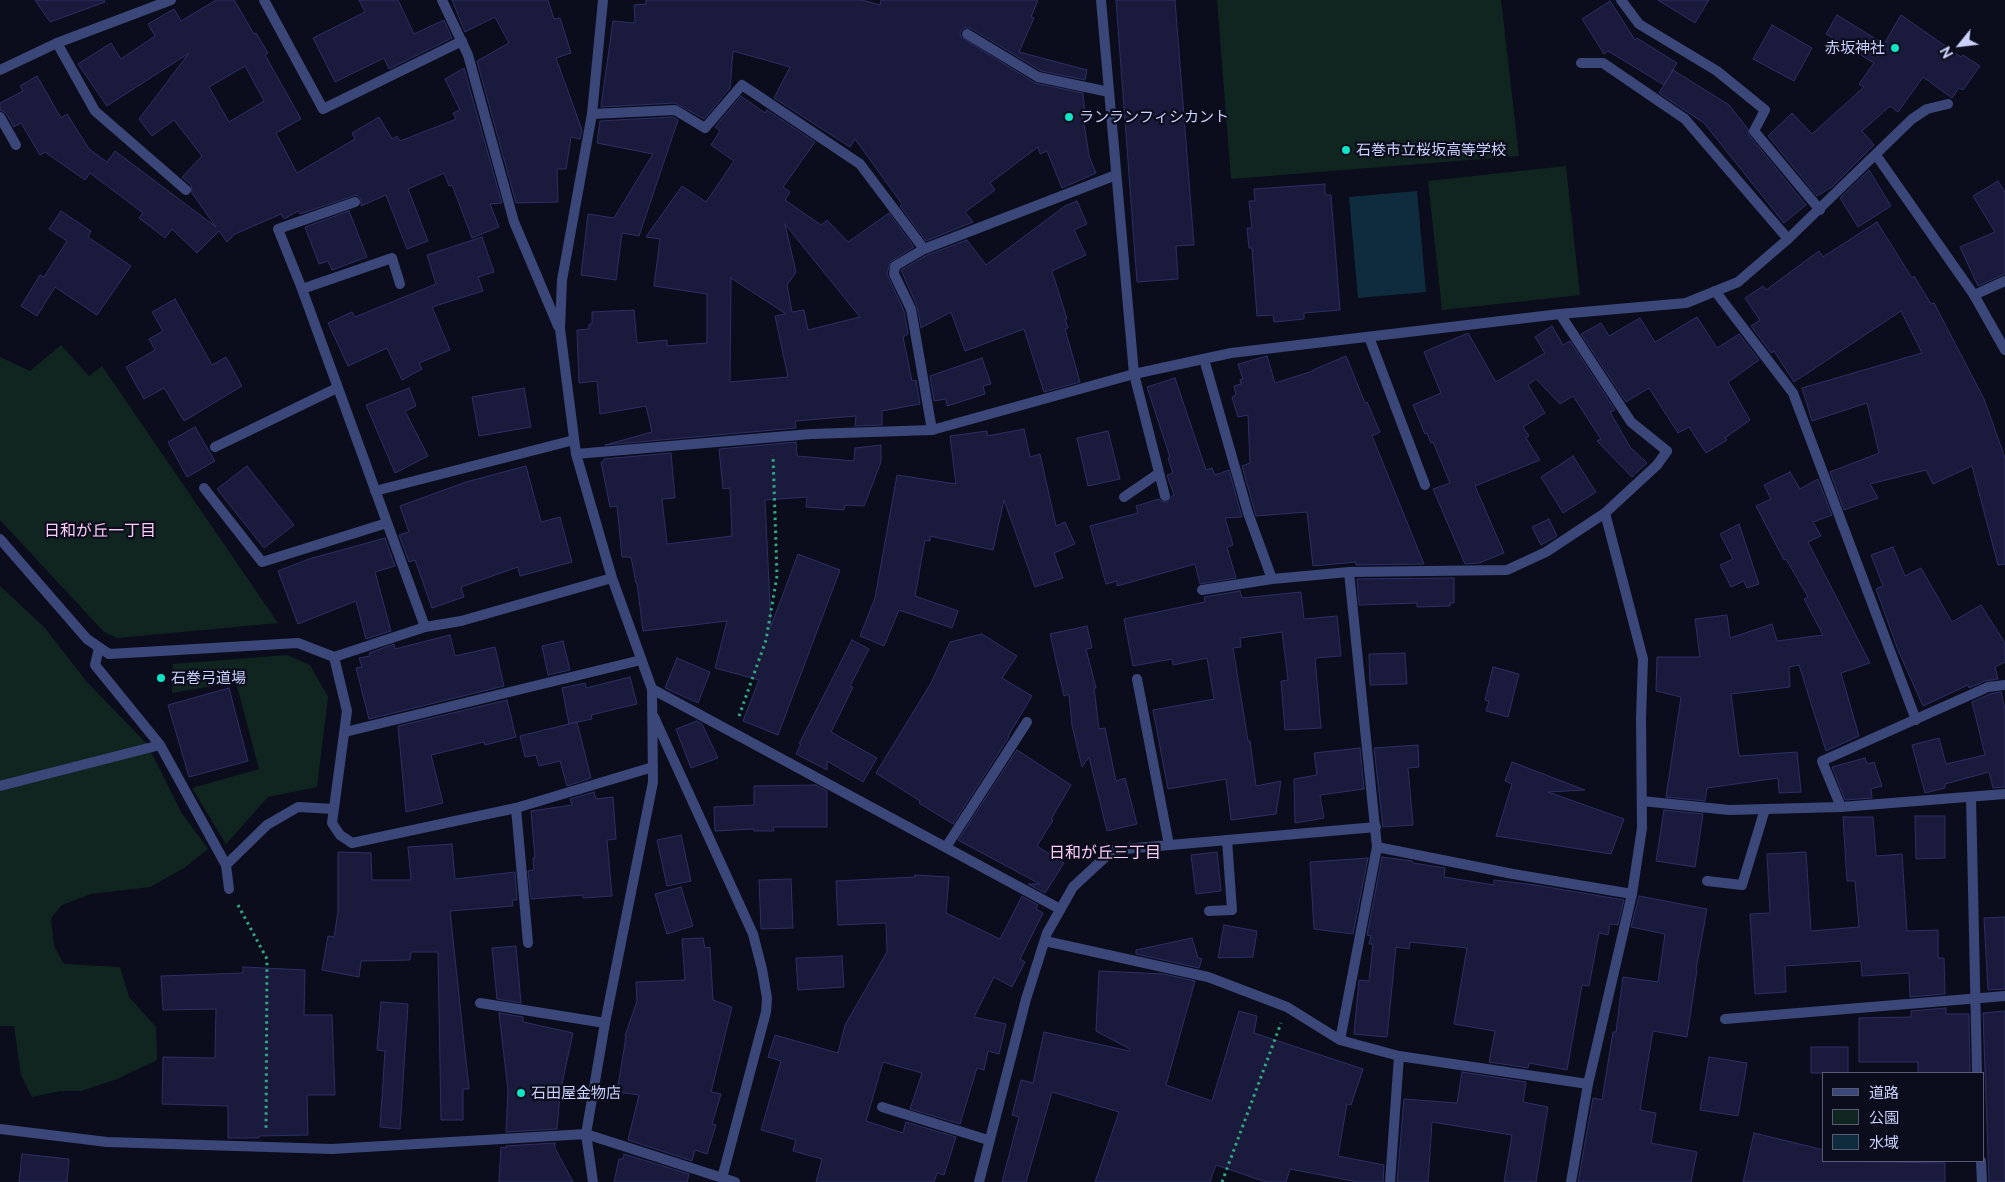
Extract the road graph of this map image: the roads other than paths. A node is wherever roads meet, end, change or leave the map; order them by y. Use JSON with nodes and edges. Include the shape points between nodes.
{"nodes":[{"id":1,"x":171,"y":0,"type":"edge"},
{"id":2,"x":264,"y":0,"type":"edge"},
{"id":3,"x":442,"y":0,"type":"edge"},
{"id":4,"x":603,"y":0,"type":"edge"},
{"id":5,"x":1101,"y":0,"type":"edge"},
{"id":6,"x":1621,"y":0,"type":"edge"},
{"id":7,"x":967,"y":34,"type":"dead end"},
{"id":8,"x":462,"y":42,"type":"junction"},
{"id":9,"x":57,"y":43,"type":"junction"},
{"id":10,"x":1581,"y":62,"type":"dead end"},
{"id":11,"x":0,"y":70,"type":"edge"},
{"id":12,"x":1109,"y":92,"type":"junction"},
{"id":13,"x":1948,"y":104,"type":"dead end"},
{"id":14,"x":592,"y":114,"type":"junction"},
{"id":15,"x":0,"y":117,"type":"edge"},
{"id":16,"x":16,"y":145,"type":"dead end"},
{"id":17,"x":1876,"y":155,"type":"junction"},
{"id":18,"x":1116,"y":175,"type":"junction"},
{"id":19,"x":186,"y":190,"type":"dead end"},
{"id":20,"x":355,"y":202,"type":"dead end"},
{"id":21,"x":1820,"y":210,"type":"junction"},
{"id":22,"x":1788,"y":239,"type":"junction"},
{"id":23,"x":924,"y":249,"type":"junction"},
{"id":24,"x":2005,"y":281,"type":"edge"},
{"id":25,"x":400,"y":284,"type":"dead end"},
{"id":26,"x":302,"y":289,"type":"junction"},
{"id":27,"x":1715,"y":291,"type":"junction"},
{"id":28,"x":1974,"y":295,"type":"junction"},
{"id":29,"x":1560,"y":314,"type":"junction"},
{"id":30,"x":560,"y":329,"type":"junction"},
{"id":31,"x":1369,"y":337,"type":"junction"},
{"id":32,"x":2005,"y":350,"type":"edge"},
{"id":33,"x":1204,"y":359,"type":"junction"},
{"id":34,"x":1134,"y":374,"type":"junction"},
{"id":35,"x":338,"y":388,"type":"junction"},
{"id":36,"x":932,"y":430,"type":"junction"},
{"id":37,"x":574,"y":440,"type":"junction"},
{"id":38,"x":214,"y":446,"type":"dead end"},
{"id":39,"x":576,"y":454,"type":"junction"},
{"id":40,"x":1159,"y":473,"type":"junction"},
{"id":41,"x":1424,"y":485,"type":"dead end"},
{"id":42,"x":204,"y":488,"type":"dead end"},
{"id":43,"x":375,"y":491,"type":"junction"},
{"id":44,"x":1165,"y":496,"type":"dead end"},
{"id":45,"x":1124,"y":497,"type":"dead end"},
{"id":46,"x":1605,"y":512,"type":"junction"},
{"id":47,"x":387,"y":524,"type":"junction"},
{"id":48,"x":0,"y":540,"type":"edge"},
{"id":49,"x":1348,"y":572,"type":"junction"},
{"id":50,"x":612,"y":578,"type":"junction"},
{"id":51,"x":1272,"y":579,"type":"junction"},
{"id":52,"x":1202,"y":590,"type":"dead end"},
{"id":53,"x":425,"y":627,"type":"junction"},
{"id":54,"x":99,"y":648,"type":"junction"},
{"id":55,"x":334,"y":658,"type":"junction"},
{"id":56,"x":641,"y":660,"type":"junction"},
{"id":57,"x":1137,"y":679,"type":"dead end"},
{"id":58,"x":2005,"y":685,"type":"edge"},
{"id":59,"x":652,"y":689,"type":"junction"},
{"id":60,"x":652,"y":713,"type":"junction"},
{"id":61,"x":1916,"y":720,"type":"junction"},
{"id":62,"x":1027,"y":722,"type":"dead end"},
{"id":63,"x":345,"y":732,"type":"junction"},
{"id":64,"x":160,"y":745,"type":"junction"},
{"id":65,"x":653,"y":767,"type":"junction"},
{"id":66,"x":0,"y":786,"type":"edge"},
{"id":67,"x":2005,"y":794,"type":"edge"},
{"id":68,"x":1971,"y":797,"type":"junction"},
{"id":69,"x":1642,"y":801,"type":"junction"},
{"id":70,"x":1841,"y":807,"type":"junction"},
{"id":71,"x":516,"y":808,"type":"junction"},
{"id":72,"x":334,"y":809,"type":"junction"},
{"id":73,"x":1765,"y":809,"type":"junction"},
{"id":74,"x":1376,"y":827,"type":"junction"},
{"id":75,"x":1227,"y":840,"type":"junction"},
{"id":76,"x":1168,"y":845,"type":"junction"},
{"id":77,"x":946,"y":847,"type":"junction"},
{"id":78,"x":1377,"y":847,"type":"junction"},
{"id":79,"x":226,"y":865,"type":"junction"},
{"id":80,"x":1707,"y":881,"type":"dead end"},
{"id":81,"x":229,"y":889,"type":"road end"},
{"id":82,"x":1632,"y":894,"type":"junction"},
{"id":83,"x":1060,"y":909,"type":"junction"},
{"id":84,"x":1209,"y":911,"type":"dead end"},
{"id":85,"x":1045,"y":941,"type":"junction"},
{"id":86,"x":528,"y":943,"type":"dead end"},
{"id":87,"x":2005,"y":996,"type":"edge"},
{"id":88,"x":1975,"y":998,"type":"junction"},
{"id":89,"x":480,"y":1003,"type":"dead end"},
{"id":90,"x":1725,"y":1019,"type":"dead end"},
{"id":91,"x":605,"y":1023,"type":"junction"},
{"id":92,"x":1340,"y":1040,"type":"junction"},
{"id":93,"x":1399,"y":1056,"type":"junction"},
{"id":94,"x":1976,"y":1072,"type":"edge"},
{"id":95,"x":1588,"y":1084,"type":"junction"},
{"id":96,"x":882,"y":1107,"type":"dead end"},
{"id":97,"x":0,"y":1129,"type":"edge"},
{"id":98,"x":586,"y":1134,"type":"junction"},
{"id":99,"x":988,"y":1140,"type":"junction"},
{"id":100,"x":1981,"y":1162,"type":"edge"},
{"id":101,"x":722,"y":1178,"type":"junction"},
{"id":102,"x":593,"y":1182,"type":"edge"},
{"id":103,"x":735,"y":1182,"type":"edge"},
{"id":104,"x":979,"y":1182,"type":"edge"},
{"id":105,"x":1390,"y":1182,"type":"edge"},
{"id":106,"x":1571,"y":1182,"type":"edge"},
{"id":107,"x":1982,"y":1182,"type":"edge"}],
"edges":[{"from":1,"to":9,"type":"street"},
{"from":2,"to":8,"type":"street","via":[[323,109]]},
{"from":3,"to":8,"type":"street"},
{"from":4,"to":14,"type":"street"},
{"from":5,"to":12,"type":"street"},
{"from":6,"to":21,"type":"street","via":[[1639,24],[1717,71],[1765,110],[1754,131]]},
{"from":7,"to":12,"type":"street","via":[[1038,77]]},
{"from":8,"to":30,"type":"street","via":[[514,222]]},
{"from":9,"to":11,"type":"street"},
{"from":9,"to":19,"type":"street","via":[[95,111]]},
{"from":10,"to":22,"type":"street","via":[[1603,63],[1685,119]]},
{"from":12,"to":18,"type":"street"},
{"from":13,"to":17,"type":"street","via":[[1927,109],[1912,119]]},
{"from":14,"to":23,"type":"street","via":[[675,110],[705,128],[742,85],[860,164]]},
{"from":14,"to":30,"type":"street","via":[[562,280]]},
{"from":15,"to":16,"type":"street"},
{"from":17,"to":21,"type":"street"},
{"from":17,"to":28,"type":"street"},
{"from":18,"to":23,"type":"street"},
{"from":18,"to":34,"type":"street"},
{"from":20,"to":26,"type":"street","via":[[278,230]]},
{"from":21,"to":22,"type":"street"},
{"from":22,"to":27,"type":"street","via":[[1738,282]]},
{"from":23,"to":36,"type":"street","via":[[895,266],[894,274],[912,308]]},
{"from":24,"to":28,"type":"street"},
{"from":25,"to":26,"type":"street","via":[[392,258]]},
{"from":26,"to":35,"type":"street"},
{"from":27,"to":29,"type":"street","via":[[1686,303]]},
{"from":27,"to":61,"type":"street","via":[[1793,394]]},
{"from":28,"to":32,"type":"street"},
{"from":29,"to":31,"type":"street"},
{"from":29,"to":46,"type":"street","via":[[1631,422],[1667,451],[1657,465]]},
{"from":30,"to":37,"type":"street"},
{"from":31,"to":33,"type":"street"},
{"from":31,"to":41,"type":"street"},
{"from":33,"to":34,"type":"street"},
{"from":33,"to":51,"type":"street","via":[[1248,513]]},
{"from":34,"to":36,"type":"street"},
{"from":34,"to":40,"type":"street"},
{"from":35,"to":38,"type":"street"},
{"from":35,"to":43,"type":"street"},
{"from":36,"to":39,"type":"street","via":[[773,437]]},
{"from":37,"to":39,"type":"street"},
{"from":37,"to":43,"type":"street"},
{"from":39,"to":50,"type":"street"},
{"from":40,"to":44,"type":"street"},
{"from":40,"to":45,"type":"street"},
{"from":42,"to":47,"type":"street","via":[[262,562]]},
{"from":43,"to":47,"type":"street"},
{"from":46,"to":49,"type":"street","via":[[1546,552],[1507,570]]},
{"from":46,"to":69,"type":"street","via":[[1643,659]]},
{"from":47,"to":53,"type":"street"},
{"from":48,"to":54,"type":"street","via":[[87,639]]},
{"from":49,"to":51,"type":"street"},
{"from":49,"to":74,"type":"street"},
{"from":50,"to":53,"type":"street","via":[[461,621]]},
{"from":50,"to":56,"type":"street"},
{"from":51,"to":52,"type":"street"},
{"from":53,"to":55,"type":"street"},
{"from":54,"to":55,"type":"street","via":[[109,654],[298,643]]},
{"from":54,"to":64,"type":"street","via":[[95,665]]},
{"from":55,"to":63,"type":"street","via":[[346,711]]},
{"from":56,"to":59,"type":"street"},
{"from":56,"to":63,"type":"street"},
{"from":57,"to":76,"type":"street"},
{"from":58,"to":61,"type":"street","via":[[1988,687]]},
{"from":59,"to":60,"type":"street"},
{"from":59,"to":77,"type":"street"},
{"from":60,"to":65,"type":"street"},
{"from":60,"to":101,"type":"street","via":[[752,934],[767,998]]},
{"from":61,"to":70,"type":"street","via":[[1822,761]]},
{"from":62,"to":77,"type":"street"},
{"from":63,"to":72,"type":"street"},
{"from":64,"to":66,"type":"street"},
{"from":64,"to":79,"type":"street"},
{"from":65,"to":71,"type":"street"},
{"from":65,"to":91,"type":"street","via":[[653,782]]},
{"from":67,"to":68,"type":"street"},
{"from":68,"to":70,"type":"street"},
{"from":68,"to":88,"type":"street"},
{"from":69,"to":73,"type":"street","via":[[1729,810]]},
{"from":69,"to":82,"type":"street","via":[[1642,828]]},
{"from":70,"to":73,"type":"street"},
{"from":71,"to":72,"type":"street","via":[[352,843],[340,835],[332,823]]},
{"from":71,"to":86,"type":"street"},
{"from":72,"to":79,"type":"street","via":[[298,807],[267,825]]},
{"from":73,"to":80,"type":"street","via":[[1742,885]]},
{"from":74,"to":75,"type":"street"},
{"from":74,"to":78,"type":"street"},
{"from":75,"to":76,"type":"street"},
{"from":75,"to":84,"type":"street","via":[[1232,910]]},
{"from":76,"to":83,"type":"street","via":[[1113,850],[1073,888]]},
{"from":77,"to":83,"type":"street"},
{"from":78,"to":82,"type":"street"},
{"from":78,"to":92,"type":"street"},
{"from":79,"to":81,"type":"street"},
{"from":82,"to":95,"type":"street"},
{"from":83,"to":85,"type":"street"},
{"from":85,"to":92,"type":"street","via":[[1208,976],[1287,1007]]},
{"from":85,"to":99,"type":"street","via":[[1026,998]]},
{"from":87,"to":88,"type":"street"},
{"from":88,"to":90,"type":"street"},
{"from":88,"to":94,"type":"street"},
{"from":89,"to":91,"type":"street"},
{"from":91,"to":98,"type":"street"},
{"from":92,"to":93,"type":"street"},
{"from":93,"to":95,"type":"street"},
{"from":93,"to":105,"type":"street"},
{"from":95,"to":106,"type":"street"},
{"from":96,"to":99,"type":"street"},
{"from":97,"to":98,"type":"street","via":[[108,1142],[332,1148]]},
{"from":98,"to":101,"type":"street"},
{"from":98,"to":102,"type":"street"},
{"from":99,"to":104,"type":"street"},
{"from":100,"to":107,"type":"street"},
{"from":101,"to":103,"type":"street"}]}
